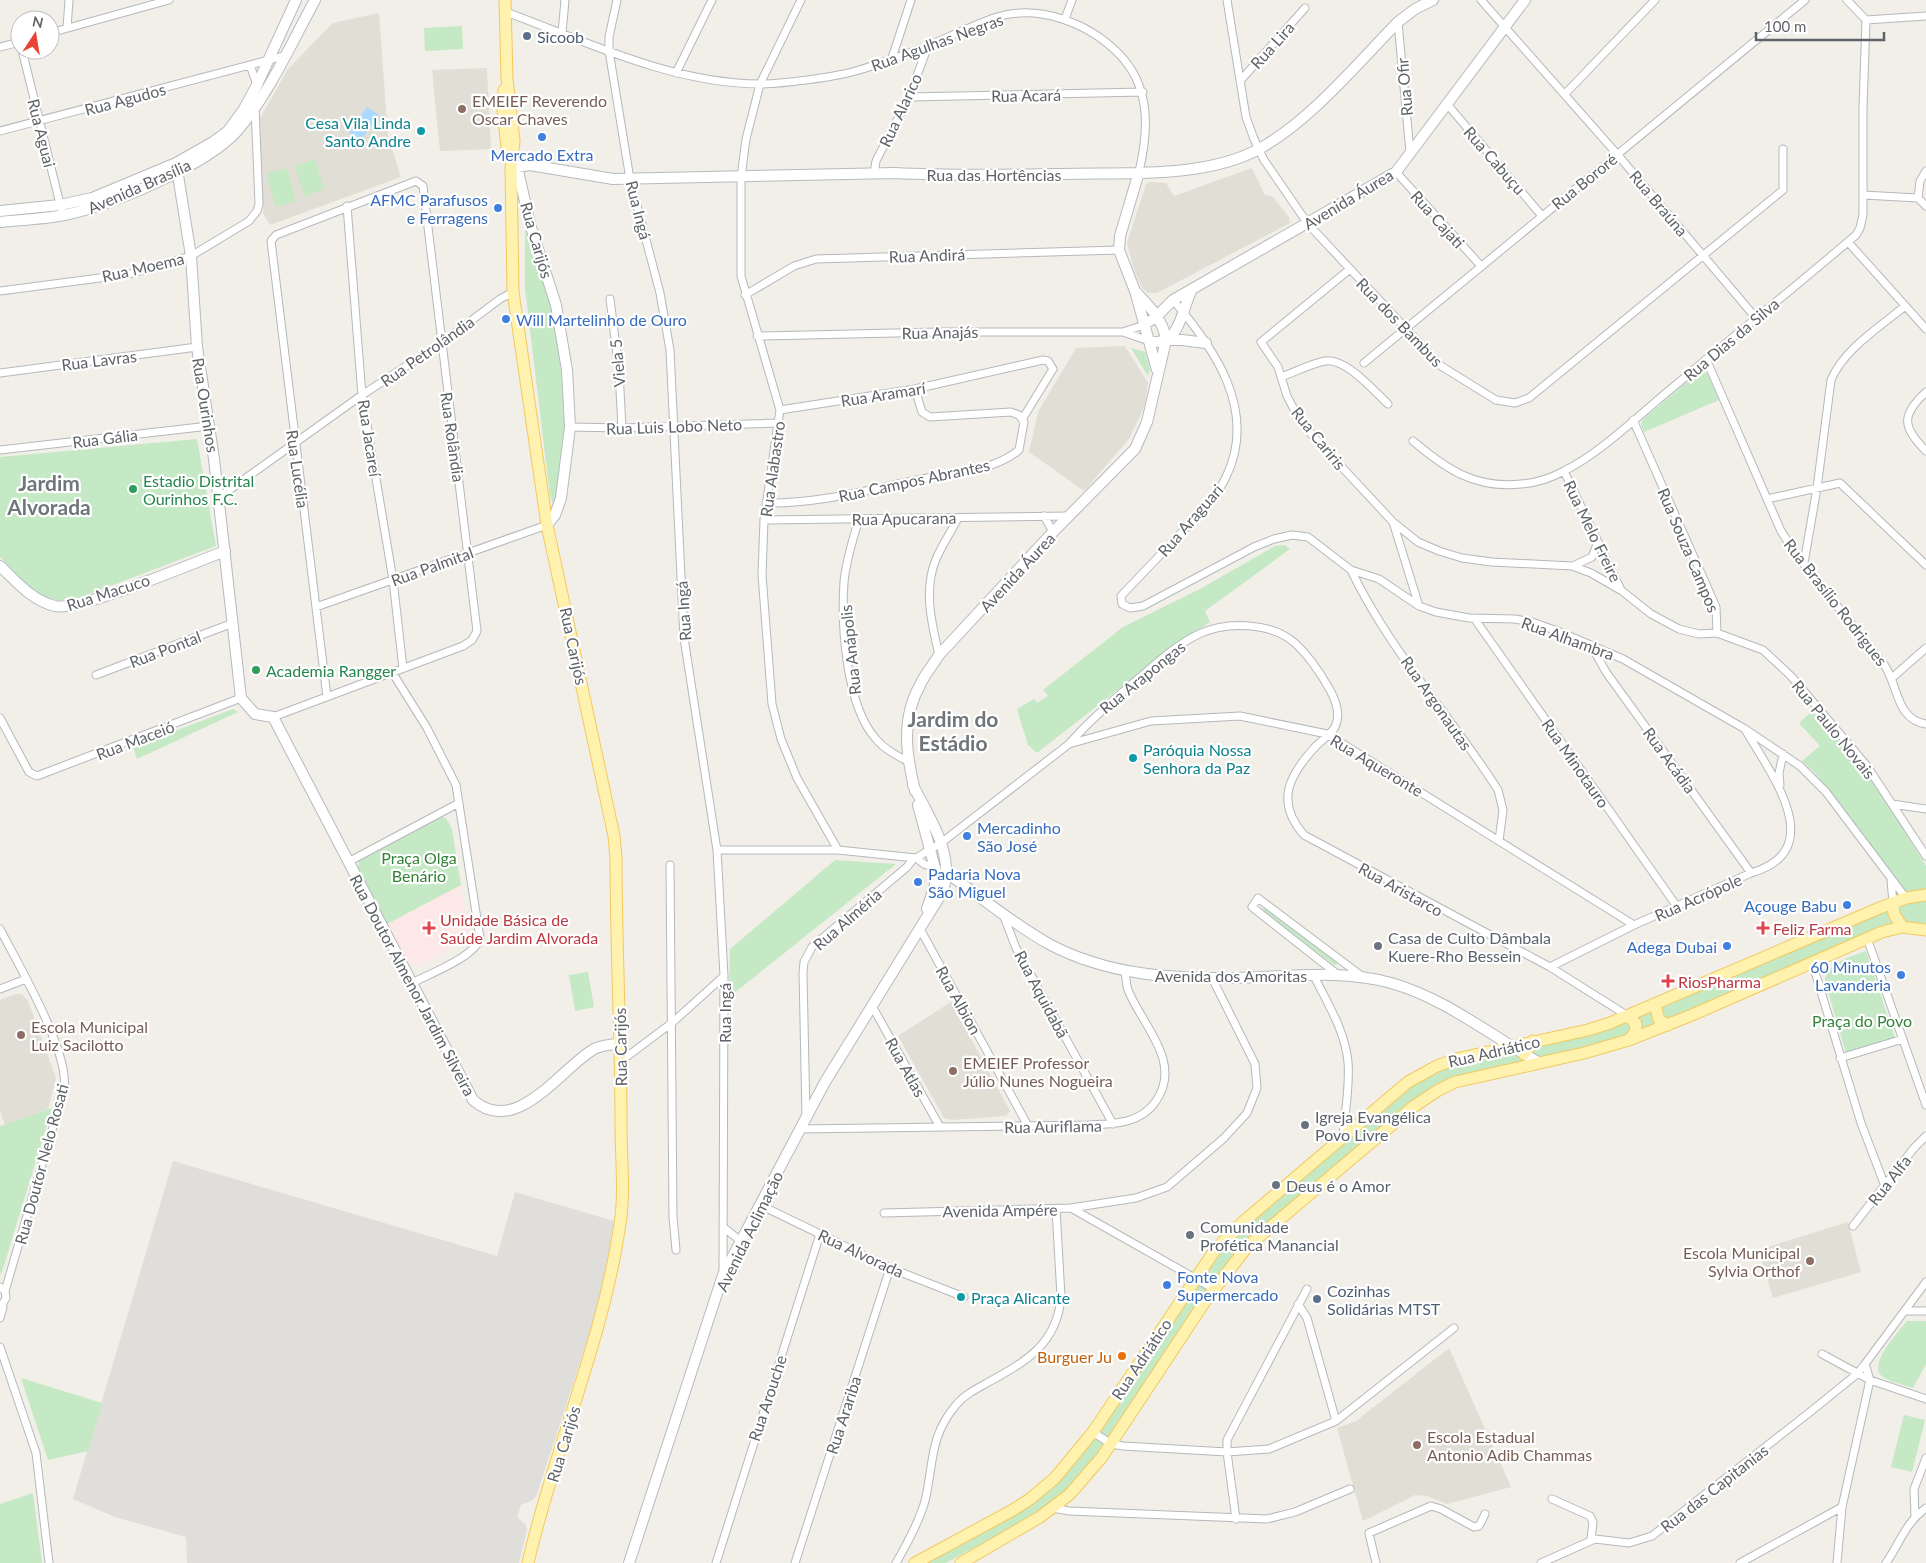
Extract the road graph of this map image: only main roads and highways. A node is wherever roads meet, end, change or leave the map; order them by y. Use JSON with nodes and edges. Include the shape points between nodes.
{"nodes":[{"id":1,"x":505,"y":0,"type":"edge"},
{"id":2,"x":1926,"y":895,"type":"edge"},
{"id":3,"x":1893,"y":903,"type":"junction"},
{"id":4,"x":1902,"y":927,"type":"junction"},
{"id":5,"x":1926,"y":930,"type":"edge"},
{"id":6,"x":1655,"y":1004,"type":"junction"},
{"id":7,"x":1628,"y":1016,"type":"junction"},
{"id":8,"x":1668,"y":1025,"type":"junction"},
{"id":9,"x":1629,"y":1040,"type":"junction"},
{"id":10,"x":528,"y":1563,"type":"edge"},
{"id":11,"x":915,"y":1563,"type":"edge"},
{"id":12,"x":961,"y":1563,"type":"edge"}],
"edges":[{"from":1,"to":10,"type":"main road","name":"Rua Carijós","via":[[507,79],[502,98],[514,167],[513,292],[548,526],[614,836],[621,1061],[620,1221],[614,1266]]},
{"from":2,"to":3,"type":"main road","name":"Rua Adriático"},
{"from":3,"to":4,"type":"main road","via":[[1894,914]]},
{"from":3,"to":6,"type":"main road","name":"Rua Adriático"},
{"from":4,"to":5,"type":"main road","name":"Rua Adriático"},
{"from":4,"to":8,"type":"main road","name":"Rua Adriático","via":[[1867,938]]},
{"from":6,"to":7,"type":"main road","name":"Rua Adriático"},
{"from":6,"to":8,"type":"main road","via":[[1659,1020]]},
{"from":7,"to":9,"type":"main road","via":[[1636,1024]]},
{"from":7,"to":11,"type":"main road","name":"Rua Adriático","via":[[1588,1030],[1456,1059],[1419,1074],[1242,1222],[1215,1250],[1066,1466],[1030,1500]]},
{"from":8,"to":9,"type":"main road","name":"Rua Adriático"},
{"from":9,"to":12,"type":"main road","name":"Rua Adriático","via":[[1469,1077],[1437,1091],[1248,1247],[1214,1288],[1089,1473],[1053,1508]]}]}
